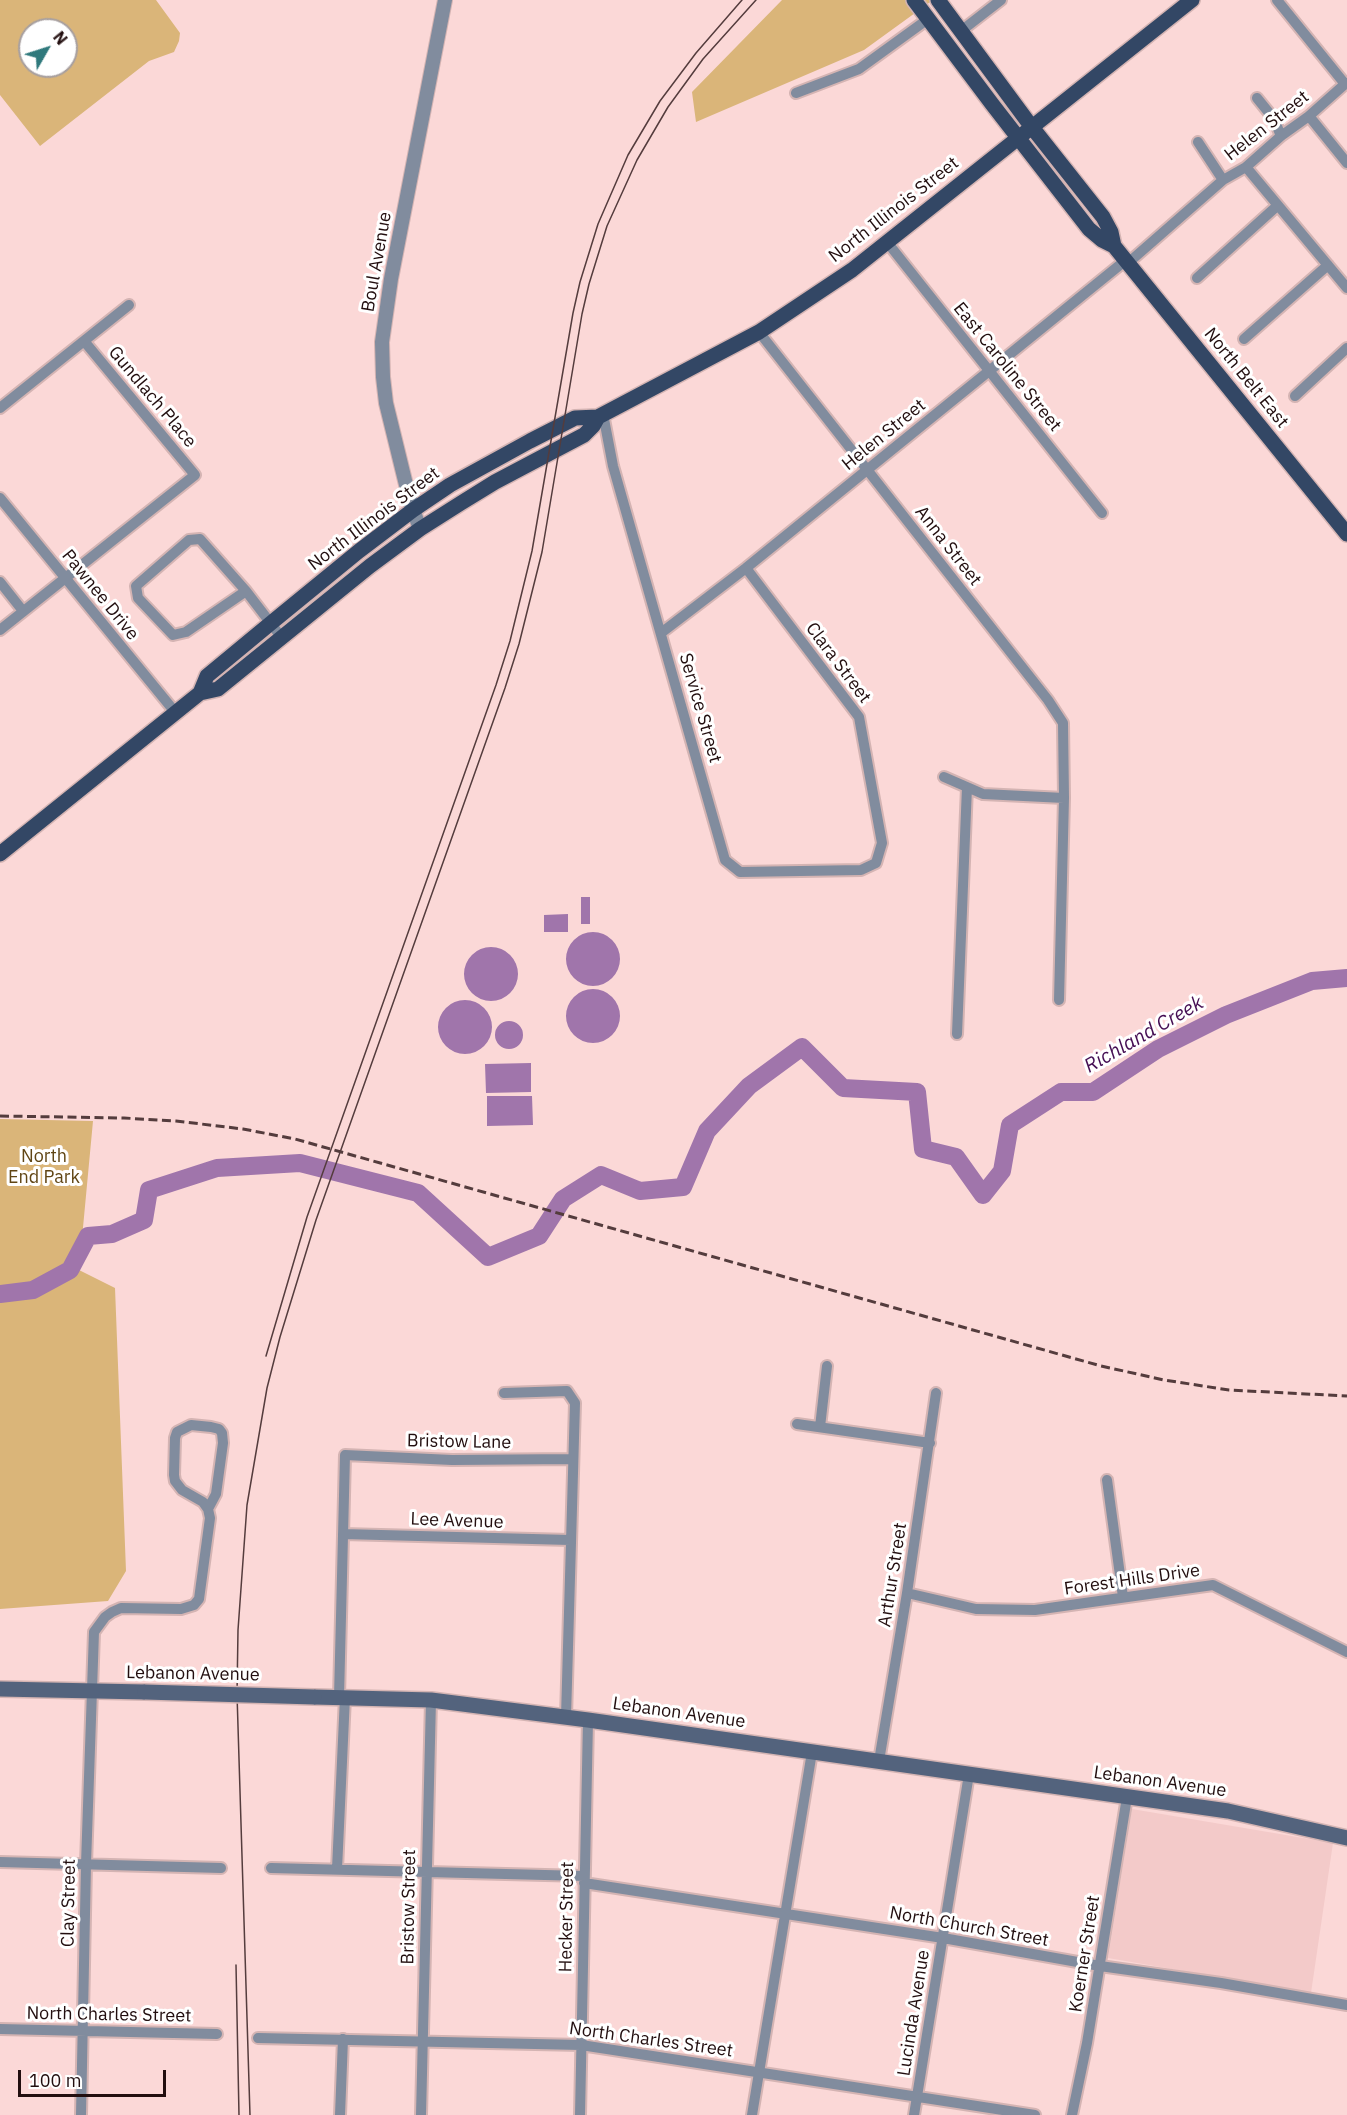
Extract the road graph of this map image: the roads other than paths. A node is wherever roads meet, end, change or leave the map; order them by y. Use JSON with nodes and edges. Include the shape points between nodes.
{"nodes":[{"id":1,"x":445,"y":0,"type":"edge"},
{"id":2,"x":914,"y":0,"type":"edge"},
{"id":3,"x":938,"y":0,"type":"edge"},
{"id":4,"x":1001,"y":0,"type":"edge"},
{"id":5,"x":1192,"y":0,"type":"edge"},
{"id":6,"x":1277,"y":0,"type":"edge"},
{"id":7,"x":928,"y":19,"type":"junction"},
{"id":8,"x":961,"y":32,"type":"junction"},
{"id":9,"x":1346,"y":84,"type":"edge"},
{"id":10,"x":796,"y":93,"type":"dead end"},
{"id":11,"x":1257,"y":98,"type":"dead end"},
{"id":12,"x":1309,"y":116,"type":"junction"},
{"id":13,"x":1031,"y":126,"type":"junction"},
{"id":14,"x":1281,"y":136,"type":"junction"},
{"id":15,"x":1017,"y":137,"type":"junction"},
{"id":16,"x":1198,"y":142,"type":"dead end"},
{"id":17,"x":1347,"y":163,"type":"edge"},
{"id":18,"x":1246,"y":167,"type":"junction"},
{"id":19,"x":1223,"y":180,"type":"junction"},
{"id":20,"x":1277,"y":206,"type":"junction"},
{"id":21,"x":887,"y":242,"type":"junction"},
{"id":22,"x":1114,"y":246,"type":"junction"},
{"id":23,"x":1127,"y":262,"type":"junction"},
{"id":24,"x":1328,"y":265,"type":"junction"},
{"id":25,"x":1197,"y":278,"type":"dead end"},
{"id":26,"x":1347,"y":288,"type":"edge"},
{"id":27,"x":129,"y":305,"type":"dead end"},
{"id":28,"x":759,"y":332,"type":"junction"},
{"id":29,"x":1244,"y":339,"type":"dead end"},
{"id":30,"x":84,"y":341,"type":"junction"},
{"id":31,"x":1347,"y":348,"type":"edge"},
{"id":32,"x":989,"y":371,"type":"junction"},
{"id":33,"x":1295,"y":396,"type":"dead end"},
{"id":34,"x":0,"y":408,"type":"edge"},
{"id":35,"x":601,"y":415,"type":"junction"},
{"id":36,"x":867,"y":470,"type":"junction"},
{"id":37,"x":0,"y":498,"type":"edge"},
{"id":38,"x":413,"y":510,"type":"junction"},
{"id":39,"x":1102,"y":513,"type":"dead end"},
{"id":40,"x":420,"y":529,"type":"junction"},
{"id":41,"x":1347,"y":534,"type":"edge"},
{"id":42,"x":746,"y":568,"type":"junction"},
{"id":43,"x":65,"y":578,"type":"junction"},
{"id":44,"x":0,"y":582,"type":"edge"},
{"id":45,"x":246,"y":591,"type":"junction"},
{"id":46,"x":23,"y":611,"type":"junction"},
{"id":47,"x":271,"y":623,"type":"junction"},
{"id":48,"x":0,"y":630,"type":"edge"},
{"id":49,"x":661,"y":633,"type":"junction"},
{"id":50,"x":282,"y":638,"type":"junction"},
{"id":51,"x":200,"y":693,"type":"junction"},
{"id":52,"x":175,"y":712,"type":"junction"},
{"id":53,"x":944,"y":777,"type":"dead end"},
{"id":54,"x":968,"y":788,"type":"junction"},
{"id":55,"x":1064,"y":798,"type":"junction"},
{"id":56,"x":0,"y":854,"type":"edge"},
{"id":57,"x":876,"y":863,"type":"joint"},
{"id":58,"x":1059,"y":1000,"type":"dead end"},
{"id":59,"x":957,"y":1034,"type":"dead end"},
{"id":60,"x":827,"y":1366,"type":"dead end"},
{"id":61,"x":504,"y":1393,"type":"dead end"},
{"id":62,"x":936,"y":1393,"type":"dead end"},
{"id":63,"x":797,"y":1424,"type":"dead end"},
{"id":64,"x":820,"y":1427,"type":"junction"},
{"id":65,"x":930,"y":1443,"type":"junction"},
{"id":66,"x":573,"y":1459,"type":"junction"},
{"id":67,"x":1107,"y":1480,"type":"dead end"},
{"id":68,"x":208,"y":1509,"type":"junction"},
{"id":69,"x":343,"y":1534,"type":"junction"},
{"id":70,"x":570,"y":1540,"type":"junction"},
{"id":71,"x":907,"y":1593,"type":"junction"},
{"id":72,"x":1123,"y":1598,"type":"junction"},
{"id":73,"x":1347,"y":1652,"type":"edge"},
{"id":74,"x":0,"y":1689,"type":"edge"},
{"id":75,"x":91,"y":1691,"type":"junction"},
{"id":76,"x":342,"y":1697,"type":"junction"},
{"id":77,"x":431,"y":1700,"type":"junction"},
{"id":78,"x":566,"y":1717,"type":"junction"},
{"id":79,"x":588,"y":1720,"type":"junction"},
{"id":80,"x":812,"y":1752,"type":"junction"},
{"id":81,"x":879,"y":1761,"type":"junction"},
{"id":82,"x":969,"y":1774,"type":"junction"},
{"id":83,"x":1127,"y":1797,"type":"junction"},
{"id":84,"x":1347,"y":1838,"type":"edge"},
{"id":85,"x":0,"y":1862,"type":"edge"},
{"id":86,"x":86,"y":1864,"type":"junction"},
{"id":87,"x":221,"y":1868,"type":"dead end"},
{"id":88,"x":271,"y":1868,"type":"dead end"},
{"id":89,"x":337,"y":1869,"type":"junction"},
{"id":90,"x":427,"y":1871,"type":"junction"},
{"id":91,"x":584,"y":1879,"type":"junction"},
{"id":92,"x":785,"y":1914,"type":"junction"},
{"id":93,"x":943,"y":1938,"type":"junction"},
{"id":94,"x":1100,"y":1966,"type":"junction"},
{"id":95,"x":1347,"y":2005,"type":"edge"},
{"id":96,"x":0,"y":2030,"type":"edge"},
{"id":97,"x":84,"y":2031,"type":"junction"},
{"id":98,"x":217,"y":2034,"type":"dead end"},
{"id":99,"x":258,"y":2038,"type":"dead end"},
{"id":100,"x":343,"y":2039,"type":"junction"},
{"id":101,"x":422,"y":2041,"type":"junction"},
{"id":102,"x":582,"y":2045,"type":"junction"},
{"id":103,"x":759,"y":2072,"type":"junction"},
{"id":104,"x":917,"y":2096,"type":"junction"},
{"id":105,"x":81,"y":2115,"type":"edge"},
{"id":106,"x":340,"y":2115,"type":"edge"},
{"id":107,"x":421,"y":2115,"type":"edge"},
{"id":108,"x":580,"y":2115,"type":"edge"},
{"id":109,"x":752,"y":2115,"type":"edge"},
{"id":110,"x":914,"y":2115,"type":"edge"},
{"id":111,"x":1035,"y":2115,"type":"edge"},
{"id":112,"x":1072,"y":2115,"type":"edge"}],
"edges":[{"from":1,"to":38,"type":"street","name":"Boul Avenue","via":[[382,342],[386,403]]},
{"from":2,"to":7,"type":"main road","name":"North Belt East"},
{"from":3,"to":8,"type":"main road","name":"North Belt East"},
{"from":4,"to":8,"type":"street"},
{"from":5,"to":13,"type":"main road","name":"North Illinois Street"},
{"from":6,"to":9,"type":"street"},
{"from":7,"to":10,"type":"street","via":[[859,69]]},
{"from":7,"to":15,"type":"main road","name":"North Belt East"},
{"from":8,"to":13,"type":"main road","name":"North Belt East"},
{"from":9,"to":12,"type":"street","name":"Helen Street"},
{"from":11,"to":14,"type":"street","via":[[1274,119]]},
{"from":12,"to":14,"type":"street","name":"Helen Street"},
{"from":12,"to":17,"type":"street"},
{"from":13,"to":15,"type":"main road","name":"North Illinois Street"},
{"from":13,"to":22,"type":"main road","name":"North Belt East","via":[[1103,217]]},
{"from":14,"to":18,"type":"street","name":"Helen Street"},
{"from":15,"to":21,"type":"main road","name":"North Illinois Street"},
{"from":15,"to":22,"type":"main road","name":"North Belt East","via":[[1089,229]]},
{"from":16,"to":19,"type":"street"},
{"from":18,"to":19,"type":"street","name":"Helen Street"},
{"from":18,"to":20,"type":"street"},
{"from":19,"to":23,"type":"street","name":"Helen Street"},
{"from":20,"to":24,"type":"street"},
{"from":20,"to":25,"type":"street"},
{"from":21,"to":28,"type":"main road","name":"North Illinois Street"},
{"from":21,"to":32,"type":"street","name":"East Caroline Street"},
{"from":22,"to":23,"type":"main road","name":"North Belt East"},
{"from":23,"to":32,"type":"street","name":"Helen Street"},
{"from":23,"to":41,"type":"main road","name":"North Belt East"},
{"from":24,"to":26,"type":"street"},
{"from":24,"to":29,"type":"street"},
{"from":27,"to":30,"type":"street"},
{"from":28,"to":35,"type":"main road","name":"North Illinois Street"},
{"from":28,"to":36,"type":"street","name":"Anna Street"},
{"from":30,"to":34,"type":"street"},
{"from":30,"to":43,"type":"street","name":"Gundlach Place","via":[[195,475]]},
{"from":31,"to":33,"type":"street"},
{"from":32,"to":36,"type":"street","name":"Helen Street"},
{"from":32,"to":39,"type":"street","name":"East Caroline Street"},
{"from":35,"to":38,"type":"main road","name":"North Illinois Street","via":[[575,418],[450,485]]},
{"from":35,"to":40,"type":"main road","name":"North Illinois Street","via":[[584,435],[495,482]]},
{"from":35,"to":49,"type":"street","name":"Service Street"},
{"from":36,"to":42,"type":"street","name":"Helen Street"},
{"from":36,"to":55,"type":"street","name":"Anna Street","via":[[1062,723]]},
{"from":37,"to":43,"type":"street","name":"Pawnee Drive"},
{"from":38,"to":40,"type":"street","name":"Boul Avenue"},
{"from":38,"to":47,"type":"main road","name":"North Illinois Street"},
{"from":40,"to":50,"type":"main road","name":"North Illinois Street"},
{"from":42,"to":49,"type":"street","name":"Helen Street"},
{"from":42,"to":57,"type":"street","name":"Clara Street","via":[[859,717],[882,843]]},
{"from":43,"to":46,"type":"street"},
{"from":43,"to":52,"type":"street","name":"Pawnee Drive"},
{"from":44,"to":46,"type":"street"},
{"from":45,"to":45,"type":"street","via":[[200,539],[189,540],[136,586],[138,598],[173,635],[186,632]]},
{"from":45,"to":47,"type":"street"},
{"from":46,"to":48,"type":"street"},
{"from":47,"to":50,"type":"street"},
{"from":47,"to":51,"type":"main road","name":"North Illinois Street","via":[[207,676]]},
{"from":49,"to":57,"type":"street","name":"Service Street","via":[[725,860],[740,872],[861,870]]},
{"from":50,"to":51,"type":"main road","name":"North Illinois Street","via":[[218,689]]},
{"from":51,"to":52,"type":"main road","name":"North Illinois Street"},
{"from":52,"to":56,"type":"main road","name":"North Illinois Street"},
{"from":53,"to":54,"type":"street"},
{"from":54,"to":55,"type":"street","via":[[983,794]]},
{"from":54,"to":59,"type":"street"},
{"from":55,"to":58,"type":"street","name":"Anna Street"},
{"from":60,"to":64,"type":"street"},
{"from":61,"to":66,"type":"street","via":[[567,1391],[574,1403]]},
{"from":62,"to":65,"type":"street","name":"Arthur Street"},
{"from":63,"to":64,"type":"street"},
{"from":64,"to":65,"type":"street"},
{"from":65,"to":71,"type":"street","name":"Arthur Street"},
{"from":66,"to":69,"type":"street","name":"Bristow Lane","via":[[452,1460],[345,1455]]},
{"from":66,"to":70,"type":"street"},
{"from":67,"to":72,"type":"street"},
{"from":68,"to":68,"type":"street","via":[[216,1494],[223,1437],[219,1429],[191,1425],[177,1432],[175,1438],[175,1480]]},
{"from":68,"to":75,"type":"street","name":"Clay Street","via":[[199,1599],[181,1609],[121,1608],[105,1617],[94,1632]]},
{"from":69,"to":70,"type":"street","name":"Lee Avenue"},
{"from":69,"to":76,"type":"street"},
{"from":70,"to":78,"type":"street"},
{"from":71,"to":72,"type":"street","name":"Forest Hills Drive","via":[[976,1609],[1035,1610]]},
{"from":71,"to":81,"type":"street","name":"Arthur Street"},
{"from":72,"to":73,"type":"street","name":"Forest Hills Drive","via":[[1213,1585]]},
{"from":74,"to":75,"type":"main road","name":"Lebanon Avenue"},
{"from":75,"to":76,"type":"main road","name":"Lebanon Avenue","bridge":true},
{"from":75,"to":86,"type":"street","name":"Clay Street"},
{"from":76,"to":77,"type":"main road","name":"Lebanon Avenue"},
{"from":76,"to":89,"type":"street"},
{"from":77,"to":78,"type":"main road","name":"Lebanon Avenue"},
{"from":77,"to":90,"type":"street","name":"Bristow Street"},
{"from":78,"to":79,"type":"main road","name":"Lebanon Avenue"},
{"from":79,"to":80,"type":"main road","name":"Lebanon Avenue"},
{"from":79,"to":91,"type":"street","name":"Hecker Street"},
{"from":80,"to":81,"type":"main road","name":"Lebanon Avenue"},
{"from":80,"to":92,"type":"street"},
{"from":81,"to":82,"type":"main road","name":"Lebanon Avenue"},
{"from":82,"to":83,"type":"main road","name":"Lebanon Avenue"},
{"from":82,"to":93,"type":"street","name":"Lucinda Avenue"},
{"from":83,"to":84,"type":"main road","name":"Lebanon Avenue","via":[[1228,1811]]},
{"from":83,"to":94,"type":"street","name":"Koerner Street"},
{"from":85,"to":86,"type":"street"},
{"from":86,"to":87,"type":"street"},
{"from":86,"to":97,"type":"street","name":"Clay Street"},
{"from":88,"to":89,"type":"street","name":"North Church Street"},
{"from":89,"to":90,"type":"street","name":"North Church Street"},
{"from":90,"to":91,"type":"street","name":"North Church Street"},
{"from":90,"to":101,"type":"street","name":"Bristow Street"},
{"from":91,"to":92,"type":"street","name":"North Church Street"},
{"from":91,"to":102,"type":"street","name":"Hecker Street"},
{"from":92,"to":93,"type":"street","name":"North Church Street"},
{"from":92,"to":103,"type":"street"},
{"from":93,"to":94,"type":"street","name":"North Church Street"},
{"from":93,"to":104,"type":"street","name":"Lucinda Avenue"},
{"from":94,"to":95,"type":"street","name":"North Church Street"},
{"from":94,"to":112,"type":"street","name":"Koerner Street"},
{"from":96,"to":97,"type":"street","name":"North Charles Street"},
{"from":97,"to":98,"type":"street","name":"North Charles Street"},
{"from":97,"to":105,"type":"street","name":"Clay Street"},
{"from":99,"to":100,"type":"street","name":"North Charles Street"},
{"from":100,"to":101,"type":"street","name":"North Charles Street"},
{"from":100,"to":106,"type":"street"},
{"from":101,"to":102,"type":"street","name":"North Charles Street"},
{"from":101,"to":107,"type":"street","name":"Bristow Street"},
{"from":102,"to":103,"type":"street","name":"North Charles Street"},
{"from":102,"to":108,"type":"street","name":"Hecker Street"},
{"from":103,"to":104,"type":"street","name":"North Charles Street"},
{"from":103,"to":109,"type":"street"},
{"from":104,"to":110,"type":"street","name":"Lucinda Avenue"},
{"from":104,"to":111,"type":"street","name":"North Charles Street"}]}
